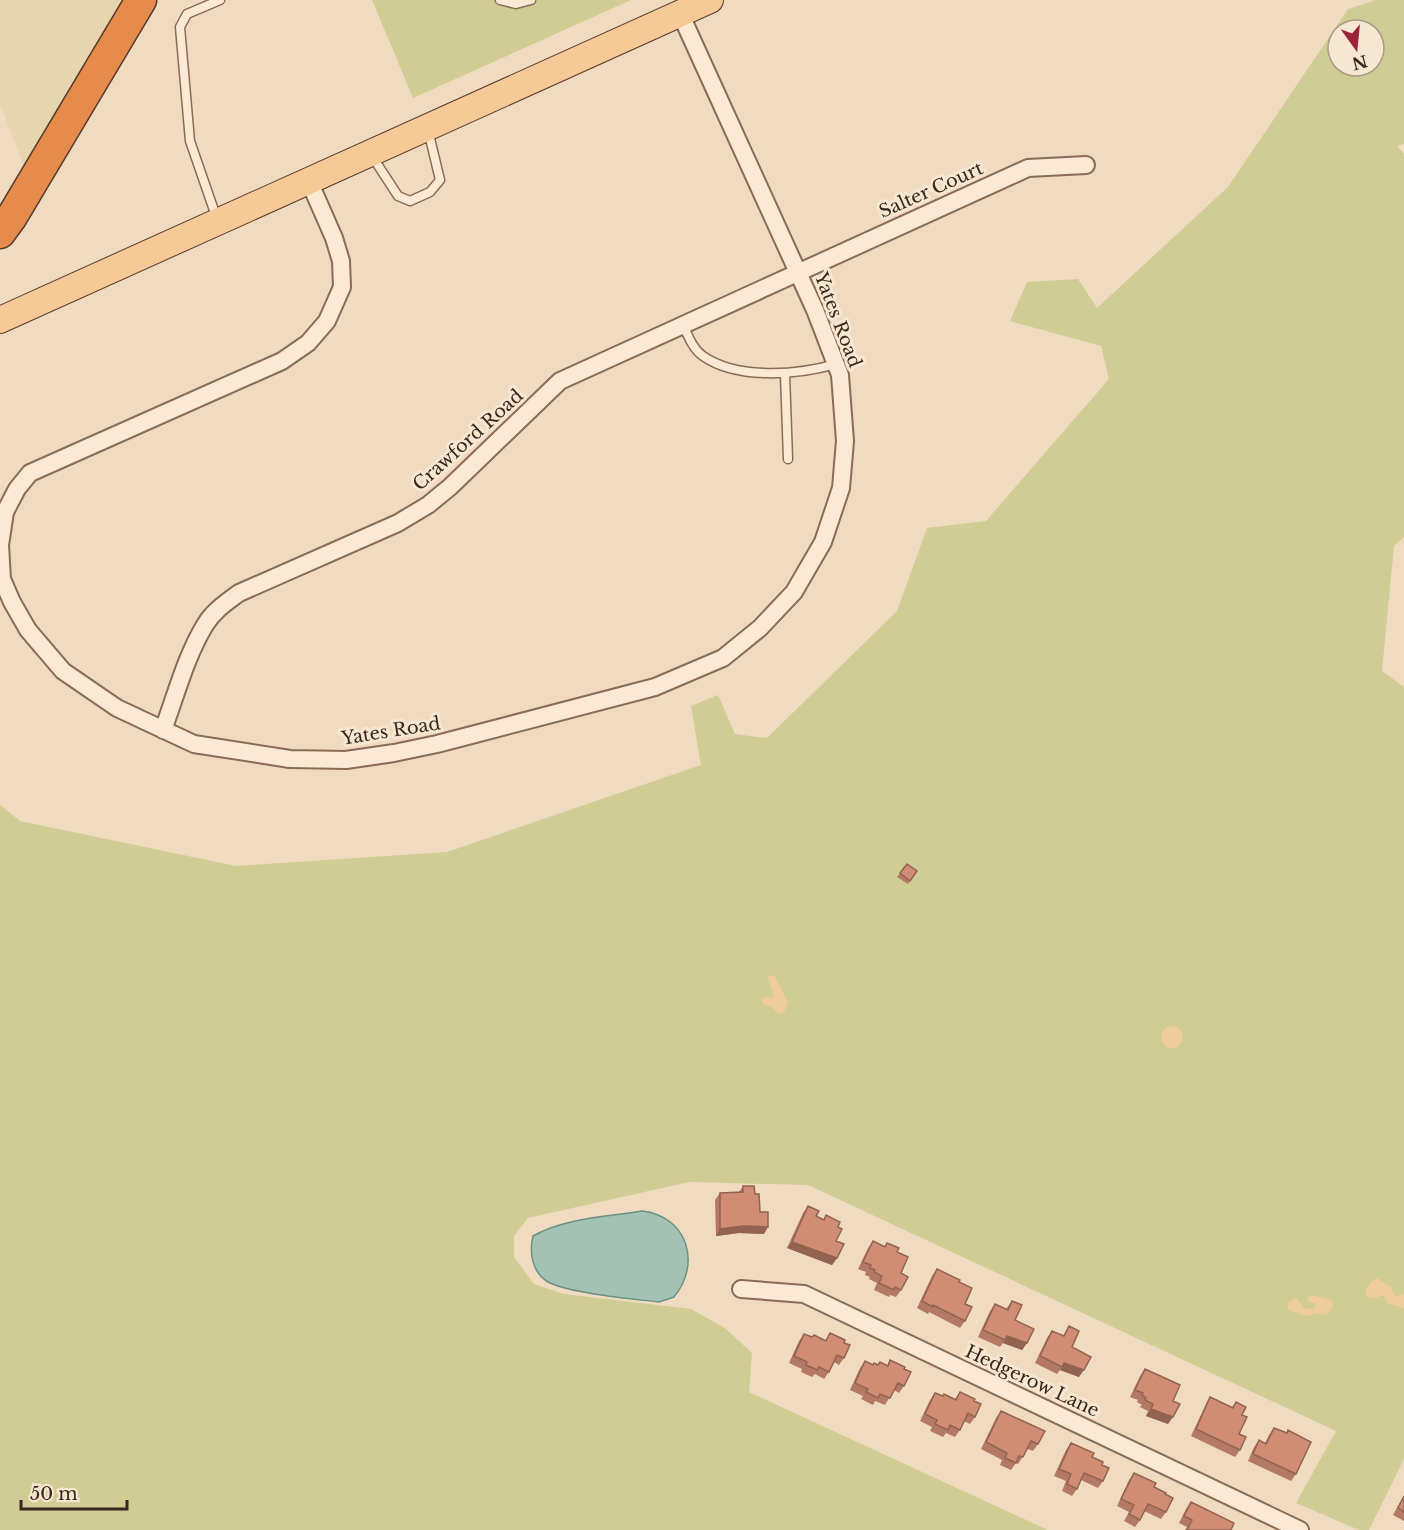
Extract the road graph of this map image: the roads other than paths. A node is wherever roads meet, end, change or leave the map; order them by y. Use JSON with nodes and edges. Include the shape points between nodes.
{"nodes":[{"id":1,"x":141,"y":0,"type":"edge"},
{"id":2,"x":220,"y":0,"type":"edge"},
{"id":3,"x":500,"y":0,"type":"edge"},
{"id":4,"x":531,"y":0,"type":"edge"},
{"id":5,"x":710,"y":0,"type":"edge"},
{"id":6,"x":679,"y":10,"type":"junction"},
{"id":7,"x":428,"y":127,"type":"junction"},
{"id":8,"x":370,"y":153,"type":"junction"},
{"id":9,"x":1086,"y":165,"type":"dead end"},
{"id":10,"x":309,"y":181,"type":"junction"},
{"id":11,"x":218,"y":222,"type":"junction"},
{"id":12,"x":0,"y":233,"type":"edge"},
{"id":13,"x":799,"y":272,"type":"junction"},
{"id":14,"x":0,"y":320,"type":"edge"},
{"id":15,"x":683,"y":324,"type":"junction"},
{"id":16,"x":836,"y":364,"type":"junction"},
{"id":17,"x":785,"y":374,"type":"junction"},
{"id":18,"x":788,"y":459,"type":"dead end"},
{"id":19,"x":163,"y":730,"type":"junction"},
{"id":20,"x":741,"y":1289,"type":"dead end"},
{"id":21,"x":1300,"y":1530,"type":"edge"}],
"edges":[{"from":1,"to":12,"type":"highway"},
{"from":2,"to":11,"type":"lane","via":[[187,14],[180,27],[190,141]]},
{"from":3,"to":4,"type":"lane","via":[[516,4]]},
{"from":5,"to":6,"type":"main road"},
{"from":6,"to":7,"type":"main road"},
{"from":6,"to":13,"type":"street","name":"Yates Road"},
{"from":7,"to":8,"type":"main road"},
{"from":7,"to":8,"type":"lane","via":[[440,180],[430,192],[410,201],[398,196]]},
{"from":8,"to":10,"type":"main road"},
{"from":9,"to":13,"type":"street","name":"Salter Court","via":[[1028,168]]},
{"from":10,"to":11,"type":"main road"},
{"from":10,"to":19,"type":"street","name":"Yates Road","via":[[334,238],[341,261],[342,287],[327,321],[308,343],[282,361],[30,472],[5,512],[0,545],[2,579],[28,630],[63,671],[117,708]]},
{"from":11,"to":14,"type":"main road"},
{"from":13,"to":15,"type":"street","name":"Crawford Road"},
{"from":13,"to":16,"type":"street","name":"Yates Road"},
{"from":15,"to":17,"type":"lane","via":[[702,356],[726,367]]},
{"from":15,"to":19,"type":"street","name":"Crawford Road","via":[[560,381],[450,487],[398,524],[239,593],[219,608],[193,648]]},
{"from":16,"to":17,"type":"lane"},
{"from":16,"to":19,"type":"street","name":"Yates Road","via":[[845,441],[841,488],[824,542],[794,592],[760,628],[723,658],[655,687],[437,744],[346,760],[246,753],[194,744]]},
{"from":17,"to":18,"type":"lane"},
{"from":20,"to":21,"type":"street","name":"Hedgerow Lane","via":[[804,1294]]}]}
